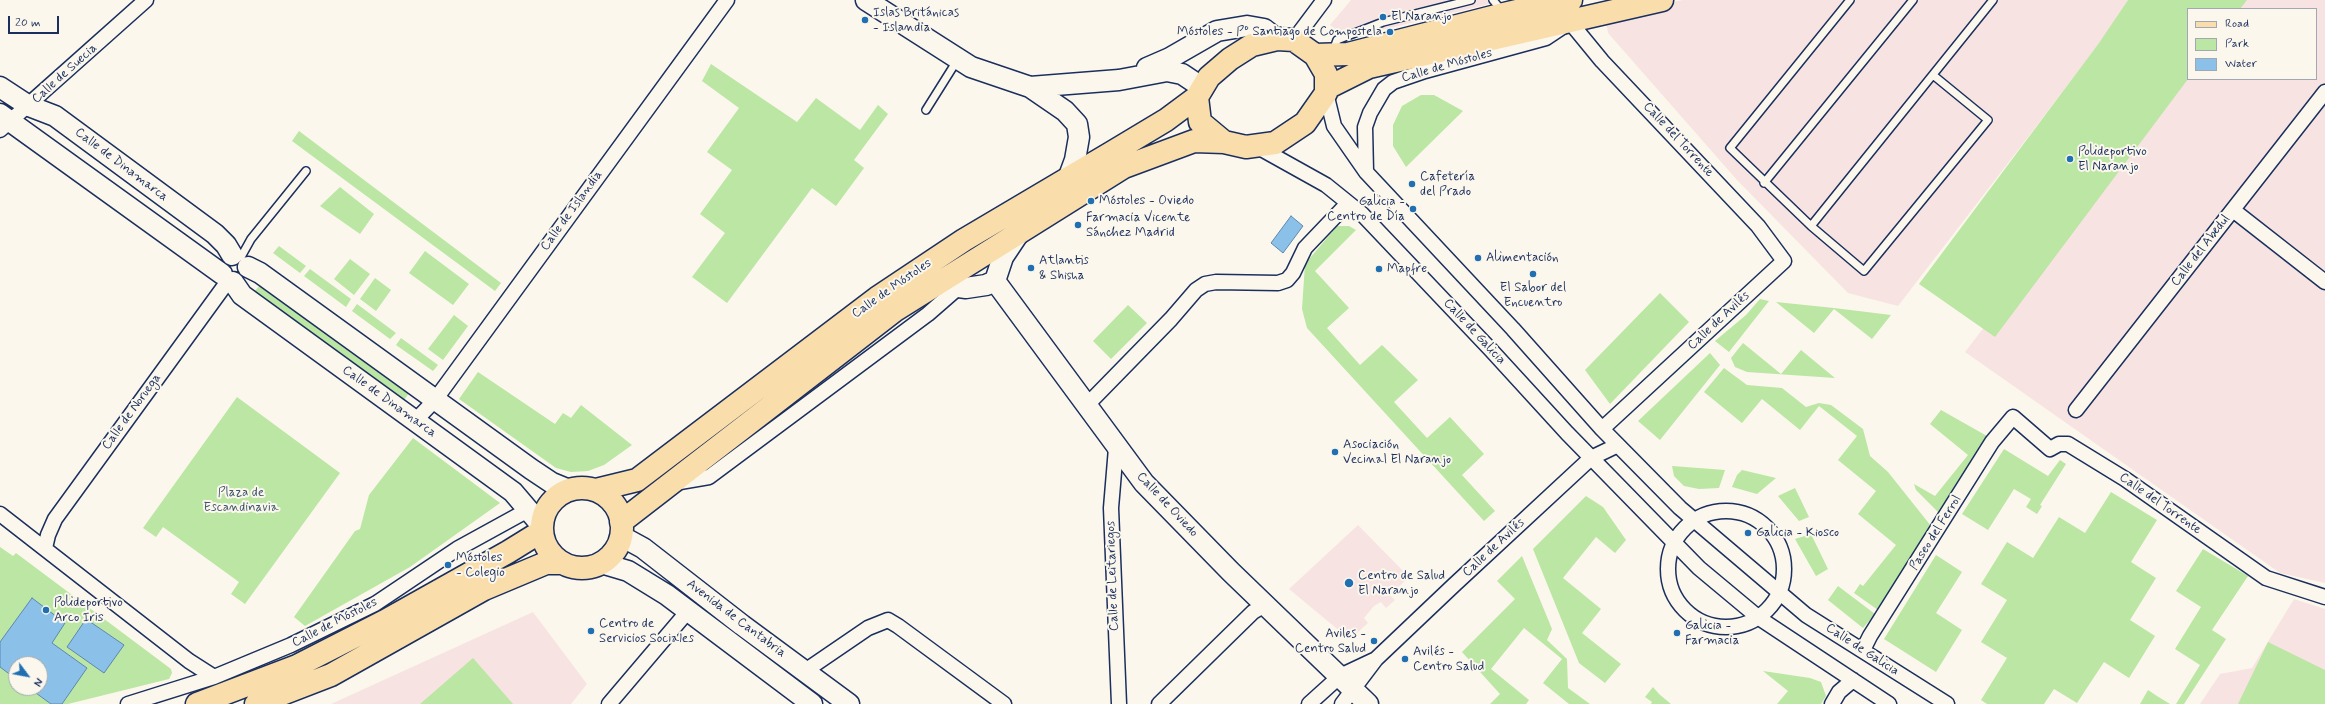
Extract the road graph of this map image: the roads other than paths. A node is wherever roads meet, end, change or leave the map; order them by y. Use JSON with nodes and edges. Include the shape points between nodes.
{"nodes":[{"id":1,"x":146,"y":0,"type":"edge"},
{"id":2,"x":727,"y":0,"type":"edge"},
{"id":3,"x":866,"y":0,"type":"edge"},
{"id":4,"x":1324,"y":0,"type":"edge"},
{"id":5,"x":1471,"y":0,"type":"edge"},
{"id":6,"x":1571,"y":0,"type":"edge"},
{"id":7,"x":1662,"y":0,"type":"edge"},
{"id":8,"x":1850,"y":0,"type":"edge"},
{"id":9,"x":1913,"y":0,"type":"edge"},
{"id":10,"x":1993,"y":0,"type":"edge"},
{"id":11,"x":1549,"y":1,"type":"edge"},
{"id":12,"x":1498,"y":7,"type":"edge"},
{"id":13,"x":1570,"y":22,"type":"junction"},
{"id":14,"x":1286,"y":40,"type":"junction"},
{"id":15,"x":1323,"y":55,"type":"junction"},
{"id":16,"x":958,"y":59,"type":"junction"},
{"id":17,"x":1933,"y":75,"type":"junction"},
{"id":18,"x":1119,"y":80,"type":"junction"},
{"id":19,"x":0,"y":87,"type":"edge"},
{"id":20,"x":1030,"y":87,"type":"junction"},
{"id":21,"x":1327,"y":90,"type":"junction"},
{"id":22,"x":1200,"y":92,"type":"junction"},
{"id":23,"x":2325,"y":92,"type":"edge"},
{"id":24,"x":29,"y":106,"type":"junction"},
{"id":25,"x":926,"y":110,"type":"dead end"},
{"id":26,"x":3,"y":122,"type":"edge"},
{"id":27,"x":1224,"y":142,"type":"junction"},
{"id":28,"x":1256,"y":146,"type":"junction"},
{"id":29,"x":306,"y":171,"type":"dead end"},
{"id":30,"x":1366,"y":172,"type":"junction"},
{"id":31,"x":1068,"y":179,"type":"junction"},
{"id":32,"x":1764,"y":183,"type":"junction"},
{"id":33,"x":1348,"y":203,"type":"junction"},
{"id":34,"x":2233,"y":210,"type":"junction"},
{"id":35,"x":1811,"y":226,"type":"junction"},
{"id":36,"x":1020,"y":232,"type":"junction"},
{"id":37,"x":241,"y":260,"type":"junction"},
{"id":38,"x":1784,"y":261,"type":"joint"},
{"id":39,"x":228,"y":279,"type":"junction"},
{"id":40,"x":995,"y":281,"type":"junction"},
{"id":41,"x":2325,"y":282,"type":"edge"},
{"id":42,"x":937,"y":284,"type":"junction"},
{"id":43,"x":959,"y":287,"type":"junction"},
{"id":44,"x":435,"y":400,"type":"junction"},
{"id":45,"x":1086,"y":406,"type":"junction"},
{"id":46,"x":2076,"y":410,"type":"dead end"},
{"id":47,"x":2013,"y":417,"type":"joint"},
{"id":48,"x":415,"y":421,"type":"junction"},
{"id":49,"x":1602,"y":429,"type":"junction"},
{"id":50,"x":1618,"y":445,"type":"junction"},
{"id":51,"x":1116,"y":448,"type":"junction"},
{"id":52,"x":1591,"y":458,"type":"junction"},
{"id":53,"x":668,"y":485,"type":"junction"},
{"id":54,"x":569,"y":490,"type":"junction"},
{"id":55,"x":596,"y":490,"type":"junction"},
{"id":56,"x":528,"y":510,"type":"junction"},
{"id":57,"x":0,"y":514,"type":"edge"},
{"id":58,"x":1695,"y":520,"type":"junction"},
{"id":59,"x":542,"y":528,"type":"junction"},
{"id":60,"x":621,"y":529,"type":"junction"},
{"id":61,"x":1674,"y":543,"type":"junction"},
{"id":62,"x":46,"y":548,"type":"junction"},
{"id":63,"x":562,"y":563,"type":"junction"},
{"id":64,"x":601,"y":563,"type":"junction"},
{"id":65,"x":1781,"y":591,"type":"junction"},
{"id":66,"x":2319,"y":596,"type":"edge"},
{"id":67,"x":1265,"y":605,"type":"junction"},
{"id":68,"x":688,"y":611,"type":"junction"},
{"id":69,"x":1759,"y":618,"type":"junction"},
{"id":70,"x":1863,"y":650,"type":"junction"},
{"id":71,"x":805,"y":671,"type":"junction"},
{"id":72,"x":214,"y":677,"type":"junction"},
{"id":73,"x":1853,"y":680,"type":"junction"},
{"id":74,"x":1345,"y":690,"type":"edge"},
{"id":75,"x":128,"y":704,"type":"edge"},
{"id":76,"x":197,"y":704,"type":"edge"},
{"id":77,"x":256,"y":704,"type":"edge"},
{"id":78,"x":609,"y":704,"type":"edge"},
{"id":79,"x":812,"y":704,"type":"edge"},
{"id":80,"x":849,"y":704,"type":"edge"},
{"id":81,"x":1004,"y":704,"type":"edge"},
{"id":82,"x":1119,"y":704,"type":"edge"},
{"id":83,"x":1159,"y":704,"type":"edge"},
{"id":84,"x":1309,"y":704,"type":"edge"},
{"id":85,"x":1368,"y":704,"type":"edge"},
{"id":86,"x":1832,"y":704,"type":"edge"},
{"id":87,"x":1889,"y":704,"type":"edge"},
{"id":88,"x":1947,"y":704,"type":"edge"}],
"edges":[{"from":1,"to":24,"type":"street","name":"Calle de Suecia"},
{"from":2,"to":44,"type":"street","name":"Calle de Islandia"},
{"from":3,"to":16,"type":"street"},
{"from":4,"to":14,"type":"street"},
{"from":5,"to":15,"type":"lane","via":[[1383,22],[1337,40]]},
{"from":6,"to":11,"type":"main road"},
{"from":7,"to":13,"type":"main road","name":"Calle de Móstoles"},
{"from":8,"to":32,"type":"lane","via":[[1730,148]]},
{"from":9,"to":32,"type":"lane"},
{"from":10,"to":17,"type":"lane"},
{"from":11,"to":12,"type":"main road"},
{"from":12,"to":15,"type":"main road","via":[[1348,54]]},
{"from":13,"to":21,"type":"main road","name":"Calle de Móstoles","via":[[1369,67]]},
{"from":13,"to":30,"type":"street","name":"Calle de Móstoles","via":[[1546,38],[1393,82],[1384,89],[1365,127]]},
{"from":13,"to":38,"type":"street","name":"Calle del Torrente","via":[[1602,60],[1758,226]]},
{"from":14,"to":15,"type":"main road"},
{"from":14,"to":18,"type":"street","via":[[1264,29],[1247,26],[1217,31],[1170,58]]},
{"from":14,"to":22,"type":"main road","via":[[1252,46],[1230,59],[1209,78]]},
{"from":15,"to":21,"type":"main road"},
{"from":16,"to":20,"type":"street","via":[[971,67]]},
{"from":16,"to":25,"type":"lane"},
{"from":17,"to":35,"type":"lane"},
{"from":17,"to":35,"type":"lane","via":[[1988,120],[1864,271]]},
{"from":18,"to":20,"type":"street"},
{"from":18,"to":22,"type":"street","via":[[1167,70],[1182,74]]},
{"from":19,"to":24,"type":"street","name":"Calle de Dinamarca"},
{"from":20,"to":31,"type":"street","via":[[1065,111],[1077,124],[1079,137]]},
{"from":21,"to":28,"type":"main road","via":[[1305,123],[1275,143]]},
{"from":21,"to":30,"type":"street","name":"Calle de Galicia","via":[[1334,126]]},
{"from":22,"to":27,"type":"main road","via":[[1200,122]]},
{"from":22,"to":31,"type":"main road","name":"Calle de Móstoles","via":[[1166,120]]},
{"from":23,"to":34,"type":"street","name":"Calle del Abedul"},
{"from":24,"to":26,"type":"street","name":"Calle de Suecia"},
{"from":24,"to":37,"type":"street","name":"Calle de Dinamarca","via":[[55,116],[215,234]]},
{"from":26,"to":39,"type":"street","name":"Calle de Dinamarca"},
{"from":27,"to":28,"type":"main road","via":[[1246,147]]},
{"from":27,"to":36,"type":"main road","name":"Calle de Móstoles","via":[[1194,141],[1124,167]]},
{"from":28,"to":33,"type":"street","name":"Calle de Galicia","via":[[1326,185]]},
{"from":29,"to":37,"type":"lane","via":[[250,239]]},
{"from":30,"to":49,"type":"street","name":"Calle de Galicia","via":[[1513,329]]},
{"from":31,"to":55,"type":"main road","name":"Calle de Móstoles","via":[[964,240],[877,298],[637,480]]},
{"from":32,"to":35,"type":"lane"},
{"from":33,"to":45,"type":"street","via":[[1305,248],[1287,280],[1278,283],[1216,282],[1205,284],[1196,290]]},
{"from":33,"to":52,"type":"street","name":"Calle de Galicia","via":[[1376,229]]},
{"from":34,"to":41,"type":"street"},
{"from":34,"to":46,"type":"street","name":"Calle del Abedul"},
{"from":36,"to":40,"type":"street","via":[[1003,257]]},
{"from":36,"to":42,"type":"main road","name":"Calle de Móstoles"},
{"from":37,"to":39,"type":"street","via":[[244,278]]},
{"from":37,"to":44,"type":"street","name":"Calle de Dinamarca"},
{"from":38,"to":49,"type":"street","name":"Calle de Avilés"},
{"from":39,"to":48,"type":"street","name":"Calle de Dinamarca","via":[[242,295]]},
{"from":39,"to":62,"type":"street","name":"Calle de Noruega","via":[[55,519]]},
{"from":40,"to":43,"type":"street","via":[[986,285]]},
{"from":40,"to":45,"type":"street","name":"Calle de Oviedo"},
{"from":42,"to":43,"type":"street"},
{"from":42,"to":53,"type":"main road","name":"Calle de Móstoles","via":[[894,311]]},
{"from":43,"to":53,"type":"street","name":"Calle de Móstoles","via":[[928,314],[709,477]]},
{"from":44,"to":48,"type":"street","name":"Calle de Islandia"},
{"from":44,"to":54,"type":"street","name":"Calle de Dinamarca","via":[[552,483]]},
{"from":45,"to":51,"type":"street","name":"Calle de Oviedo"},
{"from":47,"to":66,"type":"street","name":"Calle del Torrente","via":[[2050,449],[2059,444],[2068,444],[2125,479],[2266,578]]},
{"from":47,"to":70,"type":"street","name":"Paseo del Ferrol","via":[[1992,442]]},
{"from":48,"to":56,"type":"street","name":"Calle de Dinamarca","via":[[513,492]]},
{"from":49,"to":50,"type":"street","name":"Calle de Galicia"},
{"from":50,"to":52,"type":"street","name":"Calle de Avilés"},
{"from":50,"to":58,"type":"street","name":"Calle de Galicia"},
{"from":51,"to":67,"type":"street","name":"Calle de Oviedo","via":[[1144,484]]},
{"from":51,"to":82,"type":"street","name":"Calle de Leitariegos","via":[[1110,508]]},
{"from":52,"to":61,"type":"street","name":"Calle de Galicia"},
{"from":52,"to":74,"type":"street","name":"Calle de Avilés"},
{"from":53,"to":60,"type":"main road","name":"Calle de Móstoles"},
{"from":54,"to":55,"type":"main road"},
{"from":54,"to":59,"type":"main road","via":[[558,495],[550,504],[544,514]]},
{"from":55,"to":60,"type":"main road","via":[[608,498],[617,509]]},
{"from":56,"to":59,"type":"street","name":"Calle de Dinamarca"},
{"from":56,"to":72,"type":"street","name":"Calle de Móstoles","via":[[457,550],[375,604],[291,646]]},
{"from":57,"to":62,"type":"street"},
{"from":58,"to":61,"type":"street","via":[[1684,528]]},
{"from":58,"to":65,"type":"street","name":"Calle de Galicia"},
{"from":58,"to":65,"type":"street","via":[[1715,511],[1729,510],[1760,520],[1772,532],[1782,552],[1785,575]]},
{"from":59,"to":63,"type":"main road","via":[[545,543]]},
{"from":59,"to":76,"type":"main road","name":"Calle de Móstoles","via":[[508,552],[392,617],[297,666]]},
{"from":60,"to":64,"type":"main road","via":[[614,552]]},
{"from":60,"to":71,"type":"street","name":"Avenida de Cantabria","via":[[742,626]]},
{"from":61,"to":69,"type":"street","name":"Calle de Galicia","via":[[1699,568]]},
{"from":61,"to":69,"type":"street","via":[[1669,558],[1669,583],[1684,610],[1704,623],[1727,628]]},
{"from":62,"to":72,"type":"street"},
{"from":63,"to":64,"type":"main road","via":[[574,567],[588,567]]},
{"from":63,"to":77,"type":"main road","via":[[546,563],[491,586],[331,675]]},
{"from":64,"to":68,"type":"street","name":"Avenida de Cantabria","via":[[628,571]]},
{"from":65,"to":69,"type":"street","via":[[1772,606]]},
{"from":65,"to":70,"type":"street","name":"Calle de Galicia","via":[[1806,615]]},
{"from":67,"to":74,"type":"street","name":"Calle de Oviedo"},
{"from":67,"to":83,"type":"street","via":[[1253,612]]},
{"from":68,"to":78,"type":"street"},
{"from":68,"to":79,"type":"street","name":"Avenida de Cantabria"},
{"from":69,"to":73,"type":"street","name":"Calle de Galicia"},
{"from":70,"to":88,"type":"street","name":"Calle de Galicia"},
{"from":71,"to":80,"type":"street","name":"Avenida de Cantabria"},
{"from":71,"to":81,"type":"street","via":[[868,628],[888,620]]},
{"from":72,"to":75,"type":"street","name":"Calle de Móstoles"},
{"from":73,"to":86,"type":"street","via":[[1839,692]]},
{"from":73,"to":87,"type":"street","name":"Calle de Galicia"},
{"from":74,"to":84,"type":"street","name":"Calle de Avilés"},
{"from":74,"to":85,"type":"street","name":"Calle de Oviedo"}]}
